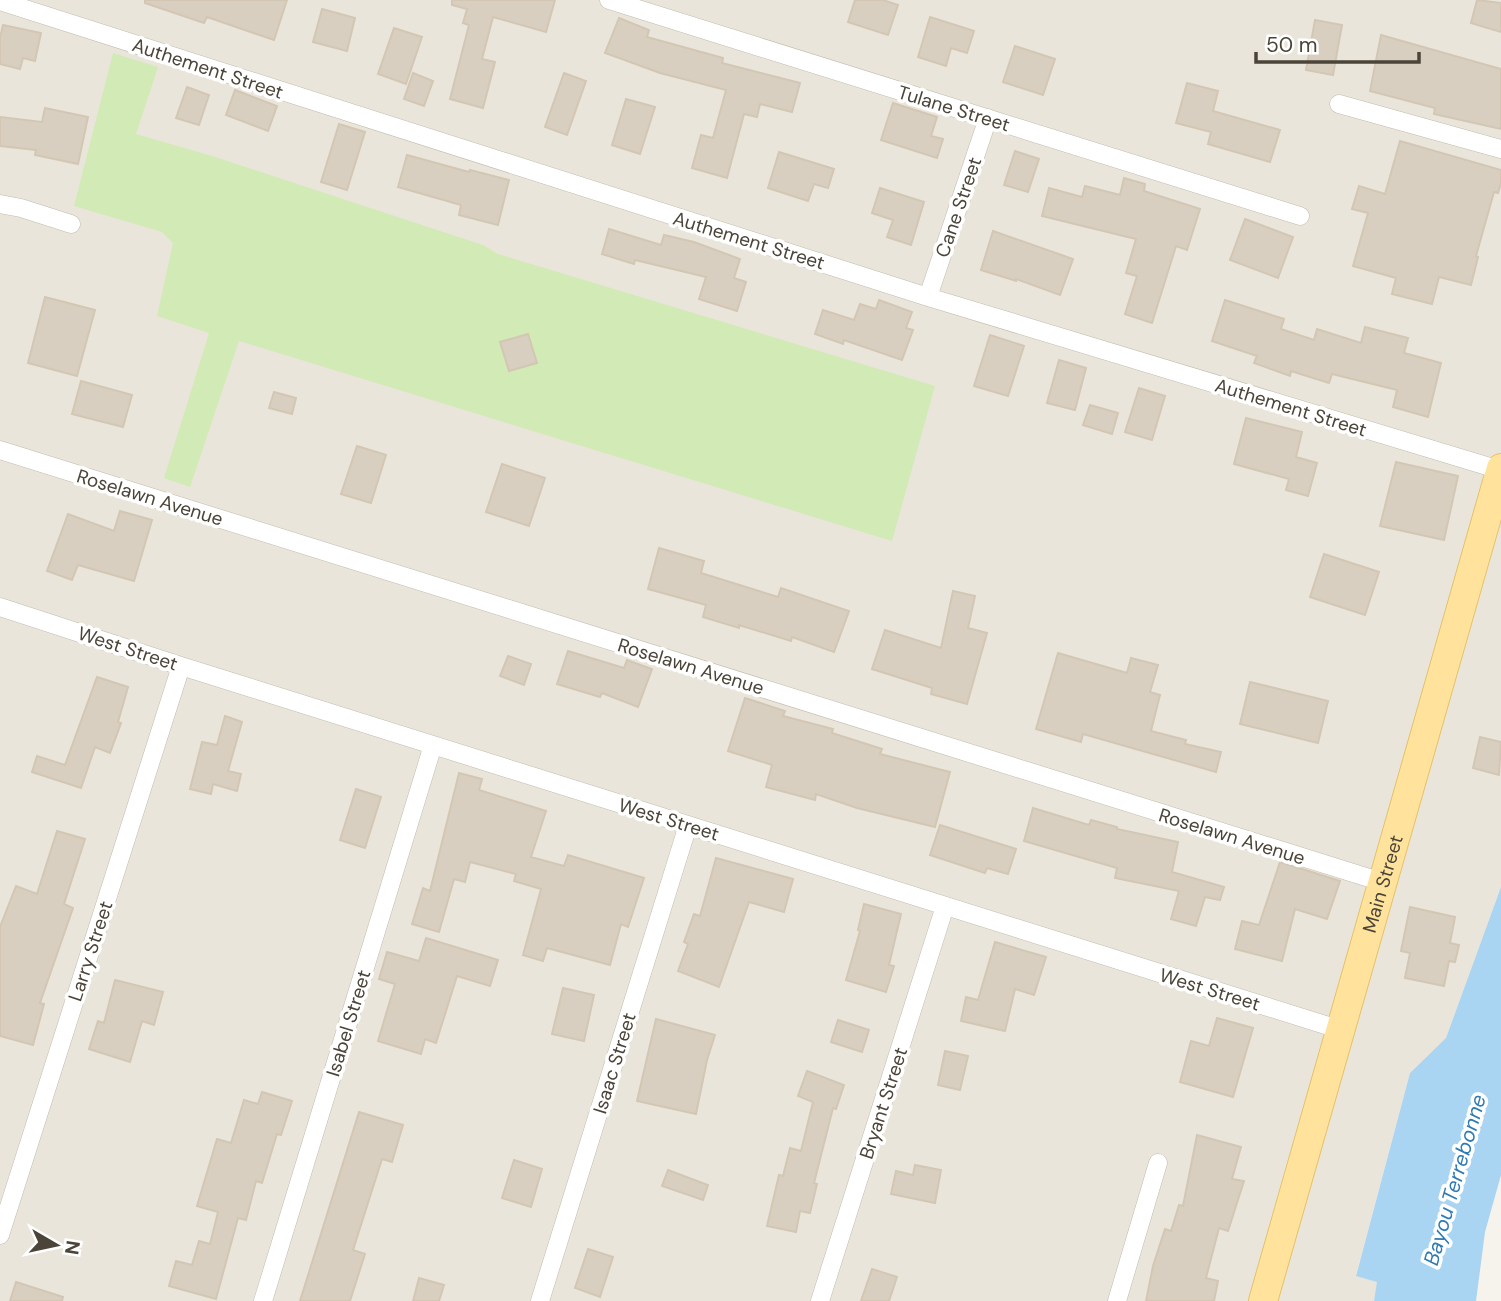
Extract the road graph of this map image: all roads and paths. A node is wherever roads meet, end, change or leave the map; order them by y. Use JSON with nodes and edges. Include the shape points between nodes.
{"nodes":[{"id":1,"x":609,"y":0,"type":"edge"},
{"id":2,"x":0,"y":1,"type":"edge"},
{"id":3,"x":1339,"y":104,"type":"dead end"},
{"id":4,"x":988,"y":118,"type":"junction"},
{"id":5,"x":1501,"y":149,"type":"edge"},
{"id":6,"x":0,"y":204,"type":"edge"},
{"id":7,"x":1300,"y":216,"type":"dead end"},
{"id":8,"x":71,"y":224,"type":"dead end"},
{"id":9,"x":928,"y":296,"type":"junction"},
{"id":10,"x":0,"y":450,"type":"edge"},
{"id":11,"x":1501,"y":469,"type":"edge"},
{"id":12,"x":0,"y":607,"type":"edge"},
{"id":13,"x":181,"y":666,"type":"junction"},
{"id":14,"x":433,"y":745,"type":"junction"},
{"id":15,"x":688,"y":825,"type":"junction"},
{"id":16,"x":1382,"y":883,"type":"junction"},
{"id":17,"x":945,"y":906,"type":"junction"},
{"id":18,"x":1338,"y":1029,"type":"junction"},
{"id":19,"x":1158,"y":1163,"type":"dead end"},
{"id":20,"x":0,"y":1236,"type":"edge"},
{"id":21,"x":262,"y":1301,"type":"edge"},
{"id":22,"x":540,"y":1301,"type":"edge"},
{"id":23,"x":821,"y":1301,"type":"edge"},
{"id":24,"x":1117,"y":1301,"type":"edge"},
{"id":25,"x":1263,"y":1301,"type":"edge"}],
"edges":[{"from":1,"to":4,"type":"street","name":"Tulane Street"},
{"from":2,"to":9,"type":"street","name":"Authement Street"},
{"from":3,"to":5,"type":"street"},
{"from":4,"to":7,"type":"street","name":"Tulane Street"},
{"from":4,"to":9,"type":"street","name":"Cane Street"},
{"from":6,"to":8,"type":"street"},
{"from":9,"to":11,"type":"street","name":"Authement Street"},
{"from":10,"to":16,"type":"street","name":"Roselawn Avenue"},
{"from":11,"to":16,"type":"main road","name":"Main Street"},
{"from":12,"to":13,"type":"street","name":"West Street"},
{"from":13,"to":14,"type":"street","name":"West Street"},
{"from":13,"to":20,"type":"street","name":"Larry Street"},
{"from":14,"to":15,"type":"street","name":"West Street"},
{"from":14,"to":21,"type":"street","name":"Isabel Street"},
{"from":15,"to":17,"type":"street","name":"West Street"},
{"from":15,"to":22,"type":"street","name":"Isaac Street"},
{"from":16,"to":18,"type":"main road","name":"Main Street"},
{"from":17,"to":18,"type":"street","name":"West Street"},
{"from":17,"to":23,"type":"street","name":"Bryant Street"},
{"from":18,"to":25,"type":"main road","name":"Main Street"},
{"from":19,"to":24,"type":"street"}]}
